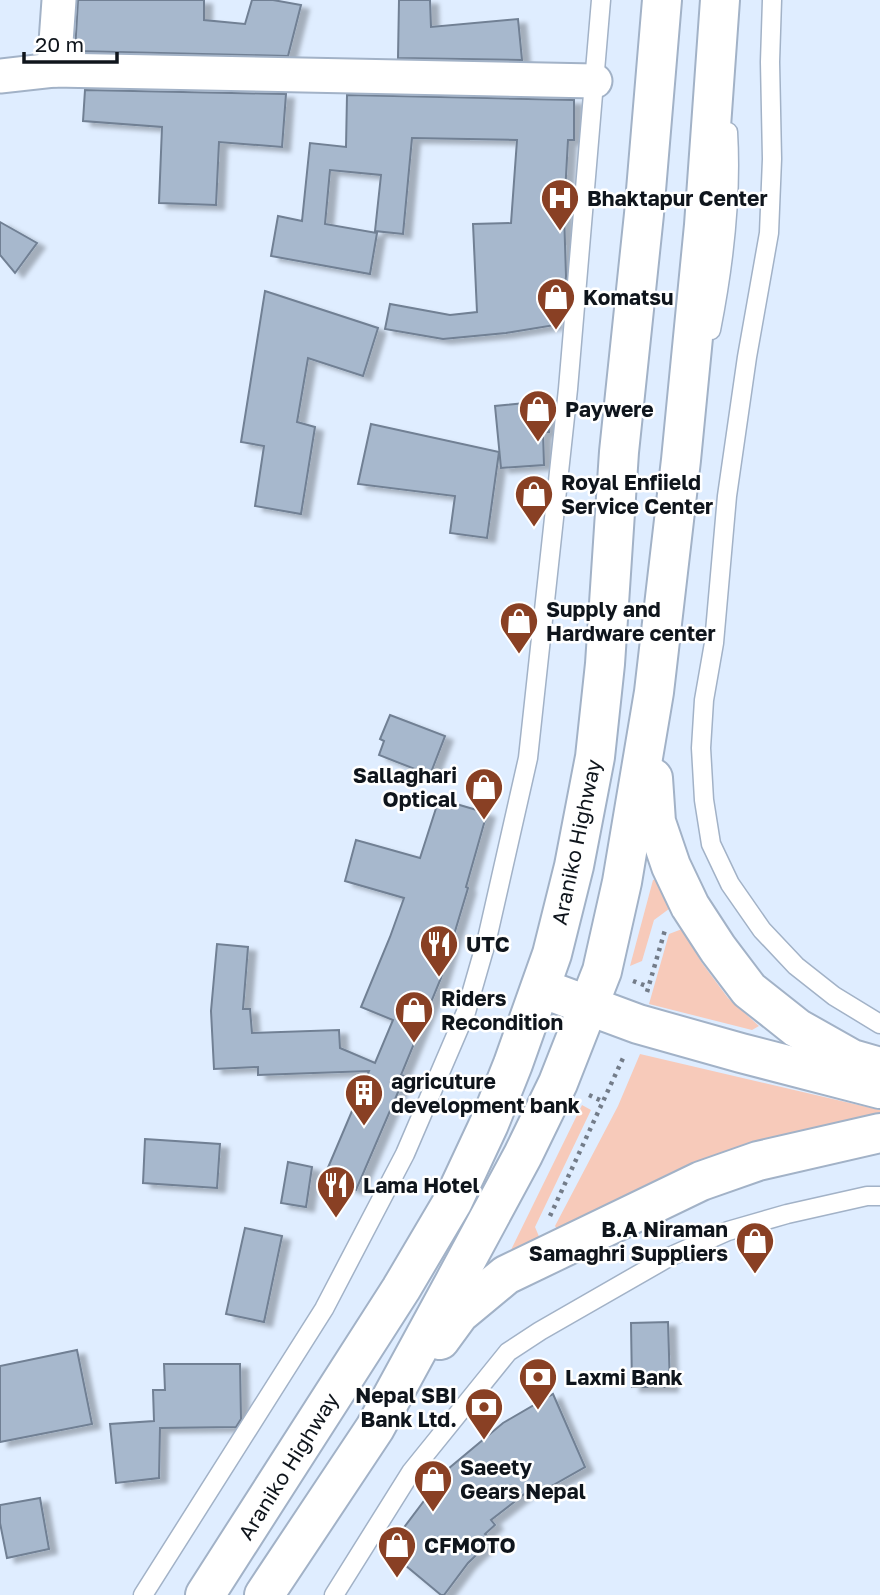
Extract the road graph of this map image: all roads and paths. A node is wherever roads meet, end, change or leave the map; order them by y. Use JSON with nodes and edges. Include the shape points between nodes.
{"nodes":[{"id":1,"x":58,"y":0,"type":"edge"},
{"id":2,"x":601,"y":0,"type":"edge"},
{"id":3,"x":662,"y":0,"type":"edge"},
{"id":4,"x":772,"y":0,"type":"edge"},
{"id":5,"x":720,"y":1,"type":"edge"},
{"id":6,"x":54,"y":71,"type":"junction"},
{"id":7,"x":0,"y":76,"type":"edge"},
{"id":8,"x":595,"y":81,"type":"junction"},
{"id":9,"x":654,"y":692,"type":"junction"},
{"id":10,"x":690,"y":906,"type":"junction"},
{"id":11,"x":541,"y":988,"type":"junction"},
{"id":12,"x":588,"y":1006,"type":"junction"},
{"id":13,"x":638,"y":1024,"type":"junction"},
{"id":14,"x":880,"y":1024,"type":"edge"},
{"id":15,"x":880,"y":1067,"type":"edge"},
{"id":16,"x":880,"y":1089,"type":"edge"},
{"id":17,"x":880,"y":1133,"type":"edge"},
{"id":18,"x":880,"y":1196,"type":"edge"},
{"id":19,"x":555,"y":1254,"type":"junction"},
{"id":20,"x":375,"y":1428,"type":"junction"},
{"id":21,"x":144,"y":1595,"type":"edge"},
{"id":22,"x":205,"y":1595,"type":"edge"},
{"id":23,"x":264,"y":1595,"type":"edge"},
{"id":24,"x":334,"y":1595,"type":"edge"}],
"edges":[{"from":1,"to":6,"type":"street"},
{"from":2,"to":8,"type":"lane"},
{"from":3,"to":11,"type":"main road","name":"Araniko Highway","via":[[595,757],[574,866]]},
{"from":4,"to":14,"type":"lane","via":[[769,233],[727,496],[702,736],[704,800],[711,844],[730,884],[762,930],[796,966]]},
{"from":5,"to":9,"type":"main road","via":[[705,225]]},
{"from":6,"to":7,"type":"street"},
{"from":6,"to":8,"type":"street"},
{"from":8,"to":21,"type":"lane","via":[[528,758],[489,933],[469,1000],[405,1154],[324,1309]]},
{"from":9,"to":10,"type":"main road","via":[[656,822]]},
{"from":9,"to":12,"type":"main road","via":[[622,881],[602,971]]},
{"from":10,"to":13,"type":"path","via":[[668,920]]},
{"from":10,"to":15,"type":"main road","via":[[749,990],[797,1028],[852,1059]]},
{"from":11,"to":12,"type":"main road"},
{"from":11,"to":22,"type":"main road","name":"Araniko Highway","via":[[489,1124],[453,1201]]},
{"from":12,"to":13,"type":"main road"},
{"from":12,"to":20,"type":"main road","via":[[523,1155]]},
{"from":13,"to":16,"type":"main road"},
{"from":13,"to":19,"type":"path","via":[[551,1212],[547,1230]]},
{"from":17,"to":19,"type":"main road","via":[[758,1161],[701,1181]]},
{"from":18,"to":24,"type":"lane","via":[[728,1231],[669,1257],[508,1352],[411,1472]]},
{"from":19,"to":20,"type":"main road","via":[[506,1275],[459,1314]]},
{"from":20,"to":23,"type":"main road"}]}
